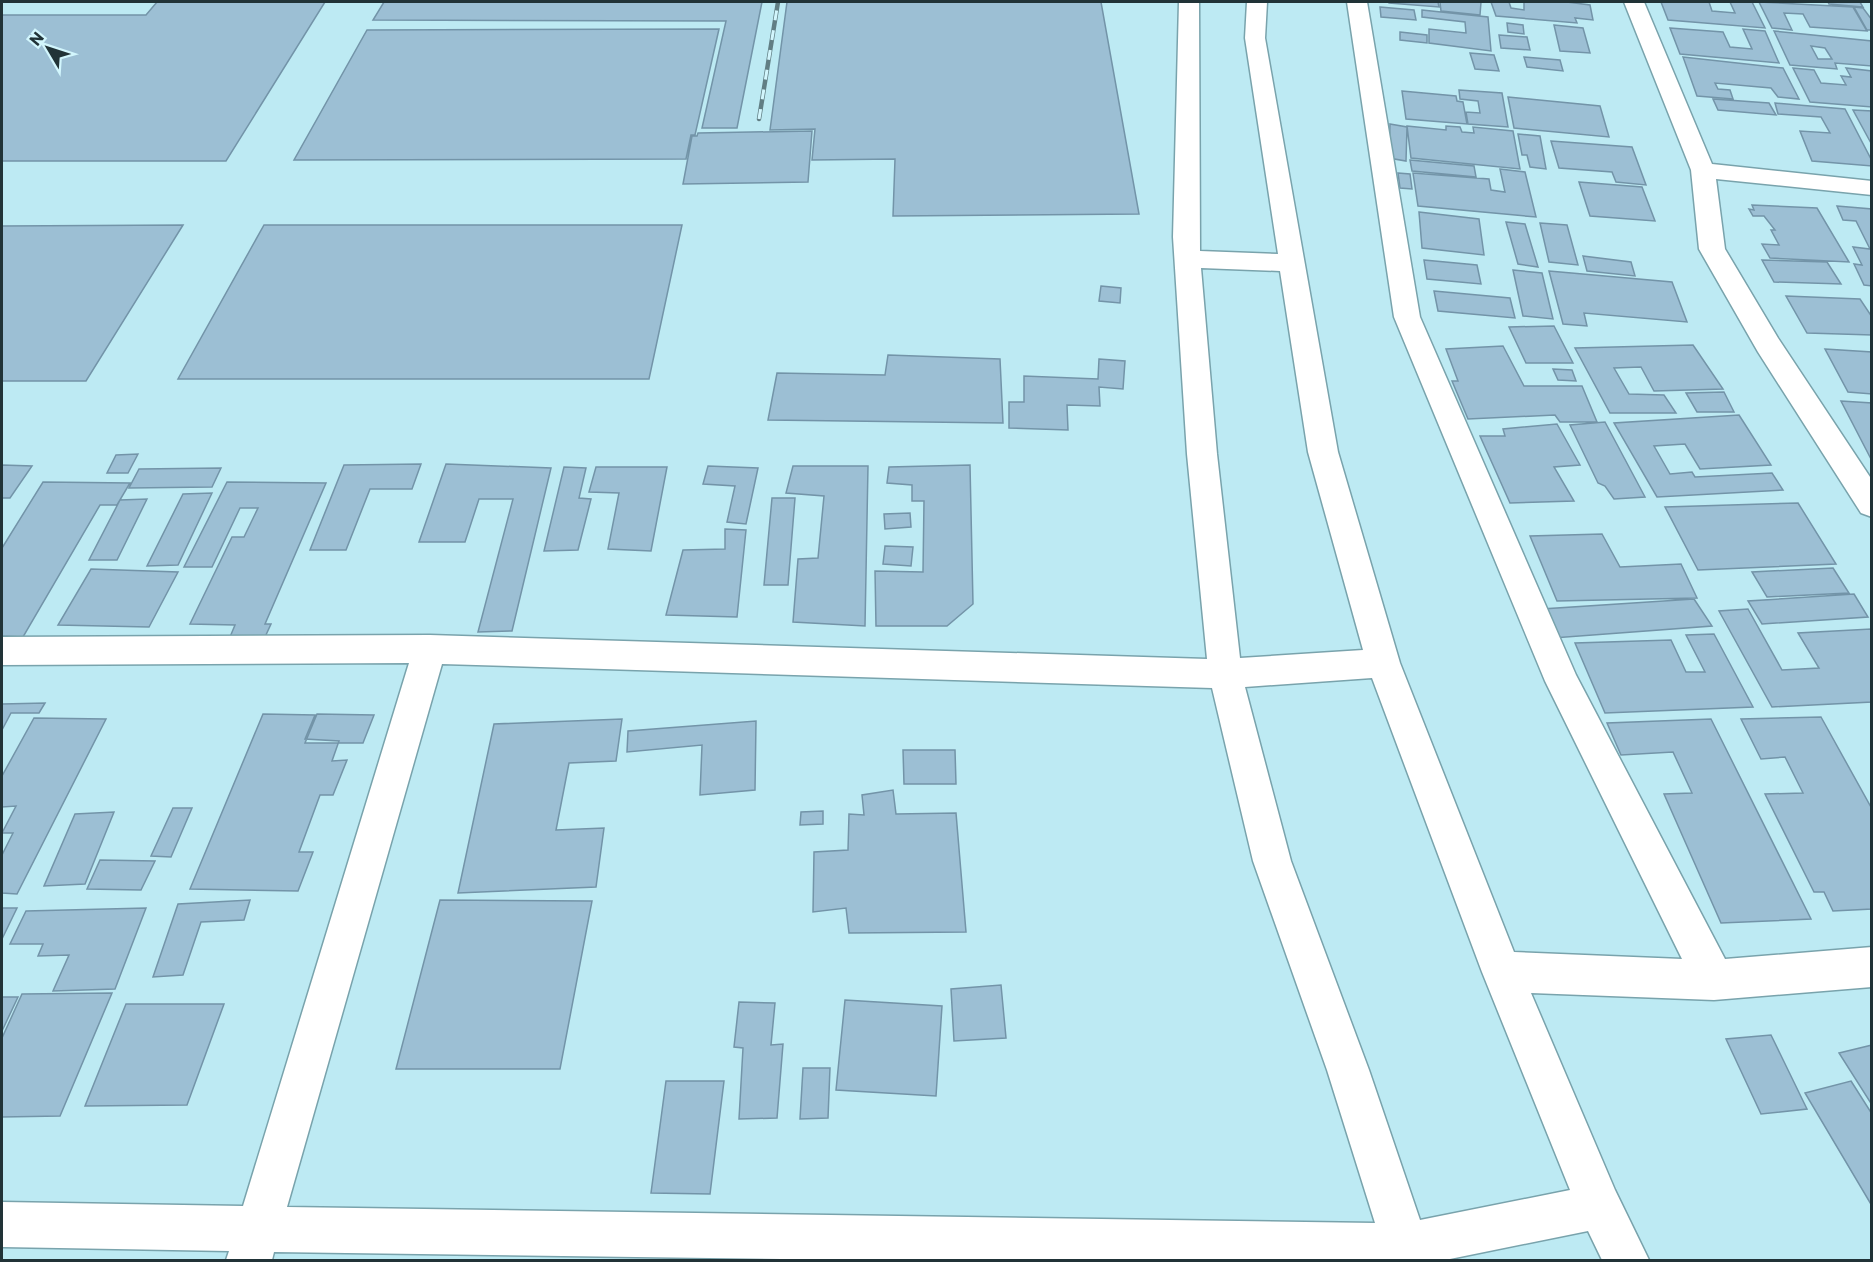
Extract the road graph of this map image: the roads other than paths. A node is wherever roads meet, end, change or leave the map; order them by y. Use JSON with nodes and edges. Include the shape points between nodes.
{"nodes":[{"id":1,"x":1189,"y":2,"type":"edge"},
{"id":2,"x":1257,"y":2,"type":"edge"},
{"id":3,"x":1357,"y":2,"type":"edge"},
{"id":4,"x":1634,"y":2,"type":"edge"},
{"id":5,"x":1703,"y":170,"type":"junction"},
{"id":6,"x":1872,"y":188,"type":"edge"},
{"id":7,"x":1188,"y":259,"type":"junction"},
{"id":8,"x":1292,"y":263,"type":"junction"},
{"id":9,"x":1872,"y":505,"type":"edge"},
{"id":10,"x":430,"y":649,"type":"junction"},
{"id":11,"x":2,"y":651,"type":"edge"},
{"id":12,"x":1383,"y":663,"type":"junction"},
{"id":13,"x":1225,"y":674,"type":"junction"},
{"id":14,"x":1872,"y":967,"type":"edge"},
{"id":15,"x":1502,"y":972,"type":"junction"},
{"id":16,"x":1713,"y":980,"type":"junction"},
{"id":17,"x":1599,"y":1206,"type":"junction"},
{"id":18,"x":2,"y":1225,"type":"edge"},
{"id":19,"x":253,"y":1245,"type":"edge"},
{"id":20,"x":1408,"y":1253,"type":"edge"},
{"id":21,"x":1626,"y":1260,"type":"edge"}],
"edges":[{"from":1,"to":7,"type":"street"},
{"from":2,"to":8,"type":"street","via":[[1255,38]]},
{"from":3,"to":16,"type":"street","via":[[1407,317],[1562,681]]},
{"from":4,"to":5,"type":"street"},
{"from":5,"to":6,"type":"street"},
{"from":5,"to":9,"type":"street","via":[[1712,249],[1768,345]]},
{"from":7,"to":8,"type":"street"},
{"from":7,"to":13,"type":"street","via":[[1202,454]]},
{"from":8,"to":12,"type":"street","via":[[1323,452]]},
{"from":10,"to":11,"type":"street"},
{"from":10,"to":13,"type":"street"},
{"from":10,"to":19,"type":"street"},
{"from":12,"to":13,"type":"street"},
{"from":12,"to":15,"type":"street"},
{"from":13,"to":20,"type":"street","via":[[1272,861],[1348,1070]]},
{"from":14,"to":16,"type":"street"},
{"from":15,"to":16,"type":"street"},
{"from":15,"to":17,"type":"street"},
{"from":17,"to":20,"type":"street"},
{"from":17,"to":21,"type":"street"},
{"from":18,"to":19,"type":"street"},
{"from":19,"to":20,"type":"street"}]}
